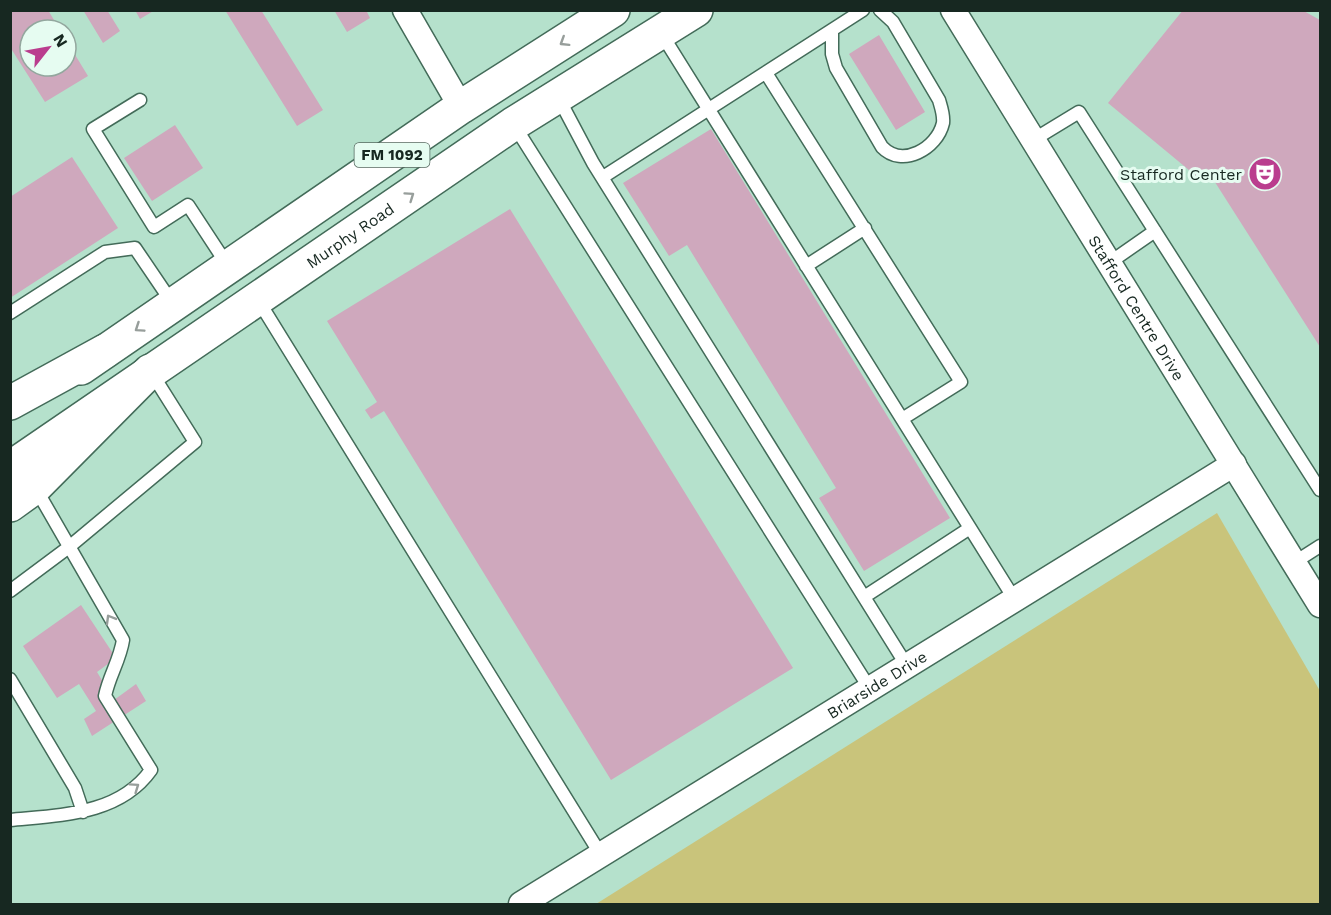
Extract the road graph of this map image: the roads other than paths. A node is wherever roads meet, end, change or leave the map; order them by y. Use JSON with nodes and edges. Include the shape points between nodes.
{"nodes":[{"id":1,"x":405,"y":10,"type":"edge"},
{"id":2,"x":613,"y":10,"type":"edge"},
{"id":3,"x":633,"y":10,"type":"edge"},
{"id":4,"x":696,"y":10,"type":"edge"},
{"id":5,"x":837,"y":10,"type":"edge"},
{"id":6,"x":863,"y":10,"type":"edge"},
{"id":7,"x":880,"y":10,"type":"edge"},
{"id":8,"x":953,"y":10,"type":"edge"},
{"id":9,"x":665,"y":22,"type":"edge"},
{"id":10,"x":844,"y":22,"type":"junction"},
{"id":11,"x":832,"y":30,"type":"junction"},
{"id":12,"x":766,"y":73,"type":"junction"},
{"id":13,"x":558,"y":96,"type":"junction"},
{"id":14,"x":140,"y":100,"type":"dead end"},
{"id":15,"x":461,"y":107,"type":"junction"},
{"id":16,"x":708,"y":110,"type":"junction"},
{"id":17,"x":513,"y":124,"type":"junction"},
{"id":18,"x":1033,"y":140,"type":"junction"},
{"id":19,"x":365,"y":173,"type":"junction"},
{"id":20,"x":603,"y":177,"type":"junction"},
{"id":21,"x":865,"y":228,"type":"junction"},
{"id":22,"x":1155,"y":231,"type":"junction"},
{"id":23,"x":1109,"y":263,"type":"junction"},
{"id":24,"x":806,"y":266,"type":"junction"},
{"id":25,"x":228,"y":267,"type":"junction"},
{"id":26,"x":258,"y":300,"type":"junction"},
{"id":27,"x":174,"y":305,"type":"junction"},
{"id":28,"x":10,"y":313,"type":"edge"},
{"id":29,"x":105,"y":351,"type":"junction"},
{"id":30,"x":138,"y":380,"type":"junction"},
{"id":31,"x":10,"y":403,"type":"edge"},
{"id":32,"x":10,"y":417,"type":"edge"},
{"id":33,"x":902,"y":419,"type":"junction"},
{"id":34,"x":1234,"y":464,"type":"junction"},
{"id":35,"x":19,"y":487,"type":"edge"},
{"id":36,"x":1320,"y":490,"type":"edge"},
{"id":37,"x":970,"y":528,"type":"junction"},
{"id":38,"x":1320,"y":546,"type":"edge"},
{"id":39,"x":69,"y":547,"type":"junction"},
{"id":40,"x":1296,"y":562,"type":"junction"},
{"id":41,"x":10,"y":591,"type":"edge"},
{"id":42,"x":864,"y":597,"type":"junction"},
{"id":43,"x":1015,"y":600,"type":"junction"},
{"id":44,"x":1320,"y":605,"type":"edge"},
{"id":45,"x":907,"y":666,"type":"junction"},
{"id":46,"x":10,"y":679,"type":"edge"},
{"id":47,"x":870,"y":689,"type":"junction"},
{"id":48,"x":83,"y":812,"type":"junction"},
{"id":49,"x":10,"y":820,"type":"edge"},
{"id":50,"x":601,"y":855,"type":"junction"},
{"id":51,"x":521,"y":904,"type":"edge"}],
"edges":[{"from":1,"to":15,"type":"street"},
{"from":2,"to":15,"type":"main road","number":"FM 1092","one_way":true},
{"from":3,"to":17,"type":"main road","via":[[609,44],[534,98]]},
{"from":4,"to":9,"type":"main road","name":"Murphy Road","number":"FM 1092"},
{"from":5,"to":10,"type":"lane"},
{"from":6,"to":10,"type":"lane"},
{"from":7,"to":11,"type":"lane","via":[[893,22],[939,100],[943,114],[937,135],[927,148],[911,156],[893,156],[882,147],[836,68]]},
{"from":8,"to":18,"type":"street","name":"Stafford Centre Drive"},
{"from":9,"to":13,"type":"main road","name":"Murphy Road","number":"FM 1092"},
{"from":9,"to":16,"type":"lane"},
{"from":10,"to":11,"type":"lane"},
{"from":11,"to":12,"type":"lane"},
{"from":12,"to":16,"type":"lane"},
{"from":12,"to":21,"type":"lane"},
{"from":13,"to":17,"type":"main road","name":"Murphy Road","number":"FM 1092"},
{"from":13,"to":20,"type":"lane"},
{"from":14,"to":25,"type":"lane","via":[[93,129],[154,226],[188,205]]},
{"from":15,"to":19,"type":"main road","number":"FM 1092"},
{"from":16,"to":20,"type":"lane"},
{"from":16,"to":24,"type":"lane"},
{"from":26,"to":17,"type":"main road","name":"Murphy Road","number":"FM 1092","one_way":true},
{"from":17,"to":47,"type":"lane"},
{"from":18,"to":22,"type":"lane","via":[[1079,112]]},
{"from":18,"to":23,"type":"street","name":"Stafford Centre Drive"},
{"from":19,"to":25,"type":"main road","number":"FM 1092"},
{"from":19,"to":26,"type":"main road","via":[[350,198],[284,250],[263,272]]},
{"from":20,"to":42,"type":"lane"},
{"from":21,"to":24,"type":"lane"},
{"from":21,"to":33,"type":"lane","via":[[961,382]]},
{"from":22,"to":23,"type":"lane"},
{"from":22,"to":36,"type":"lane"},
{"from":23,"to":34,"type":"street","name":"Stafford Centre Drive"},
{"from":24,"to":33,"type":"lane"},
{"from":25,"to":27,"type":"main road","number":"FM 1092"},
{"from":25,"to":30,"type":"main road","via":[[223,289],[205,311],[136,365]]},
{"from":26,"to":30,"type":"main road","name":"Murphy Road","number":"FM 1092"},
{"from":26,"to":50,"type":"lane"},
{"from":27,"to":28,"type":"lane","via":[[135,248],[105,252]]},
{"from":27,"to":29,"type":"main road","number":"FM 1092","one_way":true},
{"from":29,"to":31,"type":"main road"},
{"from":29,"to":32,"type":"main road","number":"FM 1092"},
{"from":30,"to":35,"type":"main road"},
{"from":30,"to":39,"type":"lane","via":[[195,442]]},
{"from":33,"to":37,"type":"lane"},
{"from":34,"to":40,"type":"street","name":"Stafford Centre Drive"},
{"from":34,"to":43,"type":"street","name":"Briarside Drive"},
{"from":35,"to":39,"type":"lane"},
{"from":37,"to":42,"type":"lane"},
{"from":37,"to":43,"type":"lane"},
{"from":38,"to":40,"type":"lane"},
{"from":39,"to":41,"type":"lane"},
{"from":48,"to":39,"type":"lane","one_way":true,"via":[[111,803],[144,781],[151,770],[105,696],[123,640]]},
{"from":40,"to":44,"type":"street","name":"Stafford Centre Drive"},
{"from":42,"to":45,"type":"lane"},
{"from":43,"to":45,"type":"street","name":"Briarside Drive"},
{"from":45,"to":47,"type":"street","name":"Briarside Drive"},
{"from":46,"to":48,"type":"lane","via":[[75,788]]},
{"from":47,"to":50,"type":"street","name":"Briarside Drive"},
{"from":48,"to":49,"type":"lane"},
{"from":50,"to":51,"type":"street","name":"Briarside Drive"}]}
